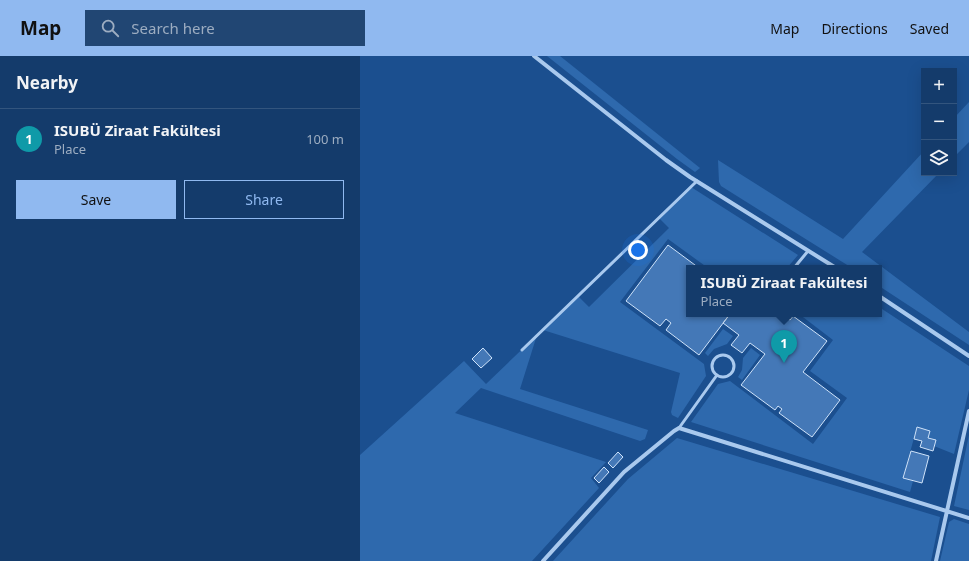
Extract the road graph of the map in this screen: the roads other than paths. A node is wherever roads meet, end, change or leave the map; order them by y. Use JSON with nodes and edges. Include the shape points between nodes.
{"nodes":[{"id":1,"x":534,"y":56,"type":"edge"},
{"id":2,"x":697,"y":181,"type":"junction"},
{"id":3,"x":808,"y":250,"type":"junction"},
{"id":4,"x":796,"y":265,"type":"edge"},
{"id":5,"x":831,"y":265,"type":"edge"},
{"id":6,"x":882,"y":298,"type":"edge"},
{"id":7,"x":522,"y":350,"type":"dead end"},
{"id":8,"x":969,"y":356,"type":"edge"},
{"id":9,"x":717,"y":375,"type":"junction"},
{"id":10,"x":969,"y":411,"type":"edge"},
{"id":11,"x":679,"y":428,"type":"junction"},
{"id":12,"x":947,"y":511,"type":"junction"},
{"id":13,"x":969,"y":518,"type":"edge"},
{"id":14,"x":543,"y":561,"type":"edge"},
{"id":15,"x":936,"y":561,"type":"edge"}],
"edges":[{"from":1,"to":2,"type":"street","via":[[666,160]]},
{"from":2,"to":3,"type":"street"},
{"from":2,"to":7,"type":"lane"},
{"from":3,"to":4,"type":"lane"},
{"from":3,"to":5,"type":"street"},
{"from":6,"to":8,"type":"street"},
{"from":9,"to":9,"type":"lane","via":[[724,377],[731,374],[734,368],[733,360],[724,355],[714,360],[712,366]]},
{"from":9,"to":11,"type":"lane"},
{"from":10,"to":12,"type":"street"},
{"from":11,"to":12,"type":"street"},
{"from":11,"to":14,"type":"street","via":[[624,472]]},
{"from":12,"to":13,"type":"street"},
{"from":12,"to":15,"type":"street"}]}
